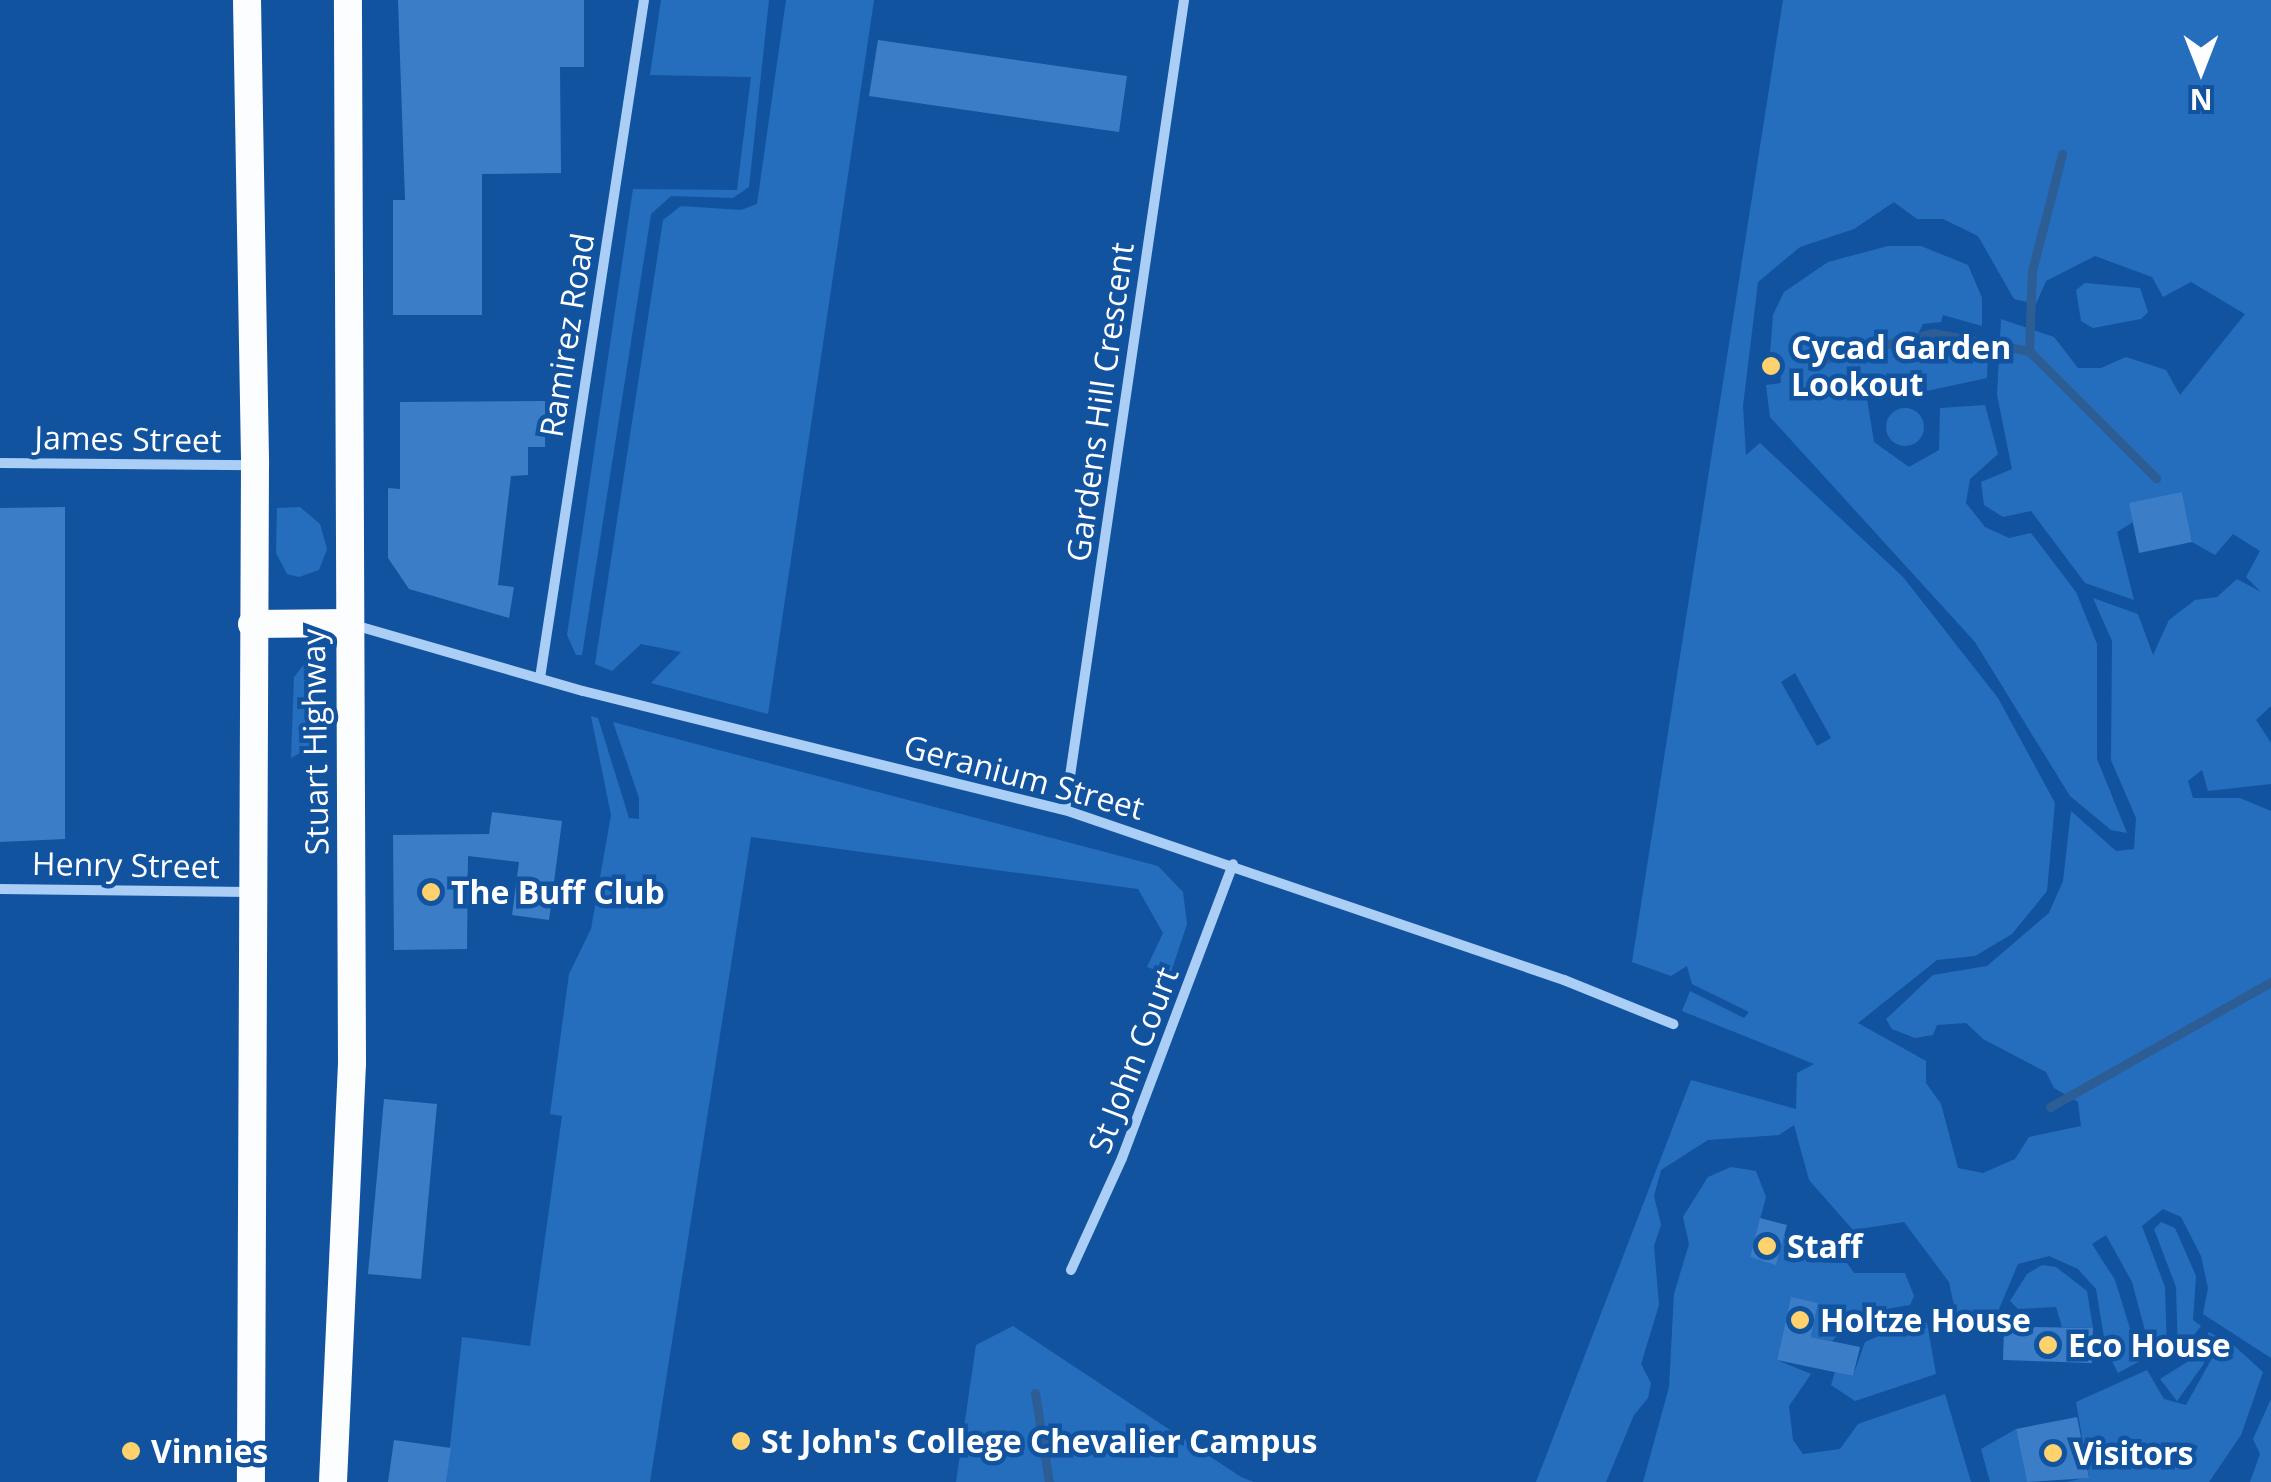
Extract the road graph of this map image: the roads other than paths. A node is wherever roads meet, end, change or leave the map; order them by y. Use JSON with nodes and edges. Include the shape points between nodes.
{"nodes":[{"id":1,"x":247,"y":0,"type":"edge"},
{"id":2,"x":348,"y":0,"type":"edge"},
{"id":3,"x":644,"y":0,"type":"edge"},
{"id":4,"x":1184,"y":0,"type":"edge"},
{"id":5,"x":0,"y":463,"type":"edge"},
{"id":6,"x":255,"y":465,"type":"junction"},
{"id":7,"x":252,"y":624,"type":"junction"},
{"id":8,"x":348,"y":624,"type":"junction"},
{"id":9,"x":540,"y":678,"type":"junction"},
{"id":10,"x":1065,"y":810,"type":"junction"},
{"id":11,"x":1233,"y":864,"type":"junction"},
{"id":12,"x":0,"y":889,"type":"edge"},
{"id":13,"x":251,"y":892,"type":"junction"},
{"id":14,"x":1672,"y":1024,"type":"dead end"},
{"id":15,"x":1071,"y":1270,"type":"dead end"},
{"id":16,"x":251,"y":1482,"type":"edge"},
{"id":17,"x":334,"y":1482,"type":"edge"}],
"edges":[{"from":1,"to":6,"type":"highway","name":"Stuart Highway"},
{"from":2,"to":8,"type":"highway","name":"Stuart Highway"},
{"from":3,"to":9,"type":"street","name":"Ramirez Road"},
{"from":4,"to":10,"type":"street","name":"Gardens Hill Crescent"},
{"from":5,"to":6,"type":"street","name":"James Street"},
{"from":6,"to":7,"type":"highway","name":"Stuart Highway"},
{"from":7,"to":8,"type":"highway"},
{"from":7,"to":13,"type":"highway","name":"Stuart Highway"},
{"from":8,"to":9,"type":"street","name":"Geranium Street"},
{"from":8,"to":17,"type":"highway","name":"Stuart Highway","via":[[352,1063]]},
{"from":9,"to":10,"type":"street","name":"Geranium Street"},
{"from":10,"to":11,"type":"street","name":"Geranium Street"},
{"from":11,"to":14,"type":"street","name":"Geranium Street"},
{"from":11,"to":15,"type":"street","name":"St John Court","via":[[1122,1158]]},
{"from":12,"to":13,"type":"street","name":"Henry Street"},
{"from":13,"to":16,"type":"highway","name":"Stuart Highway"}]}
